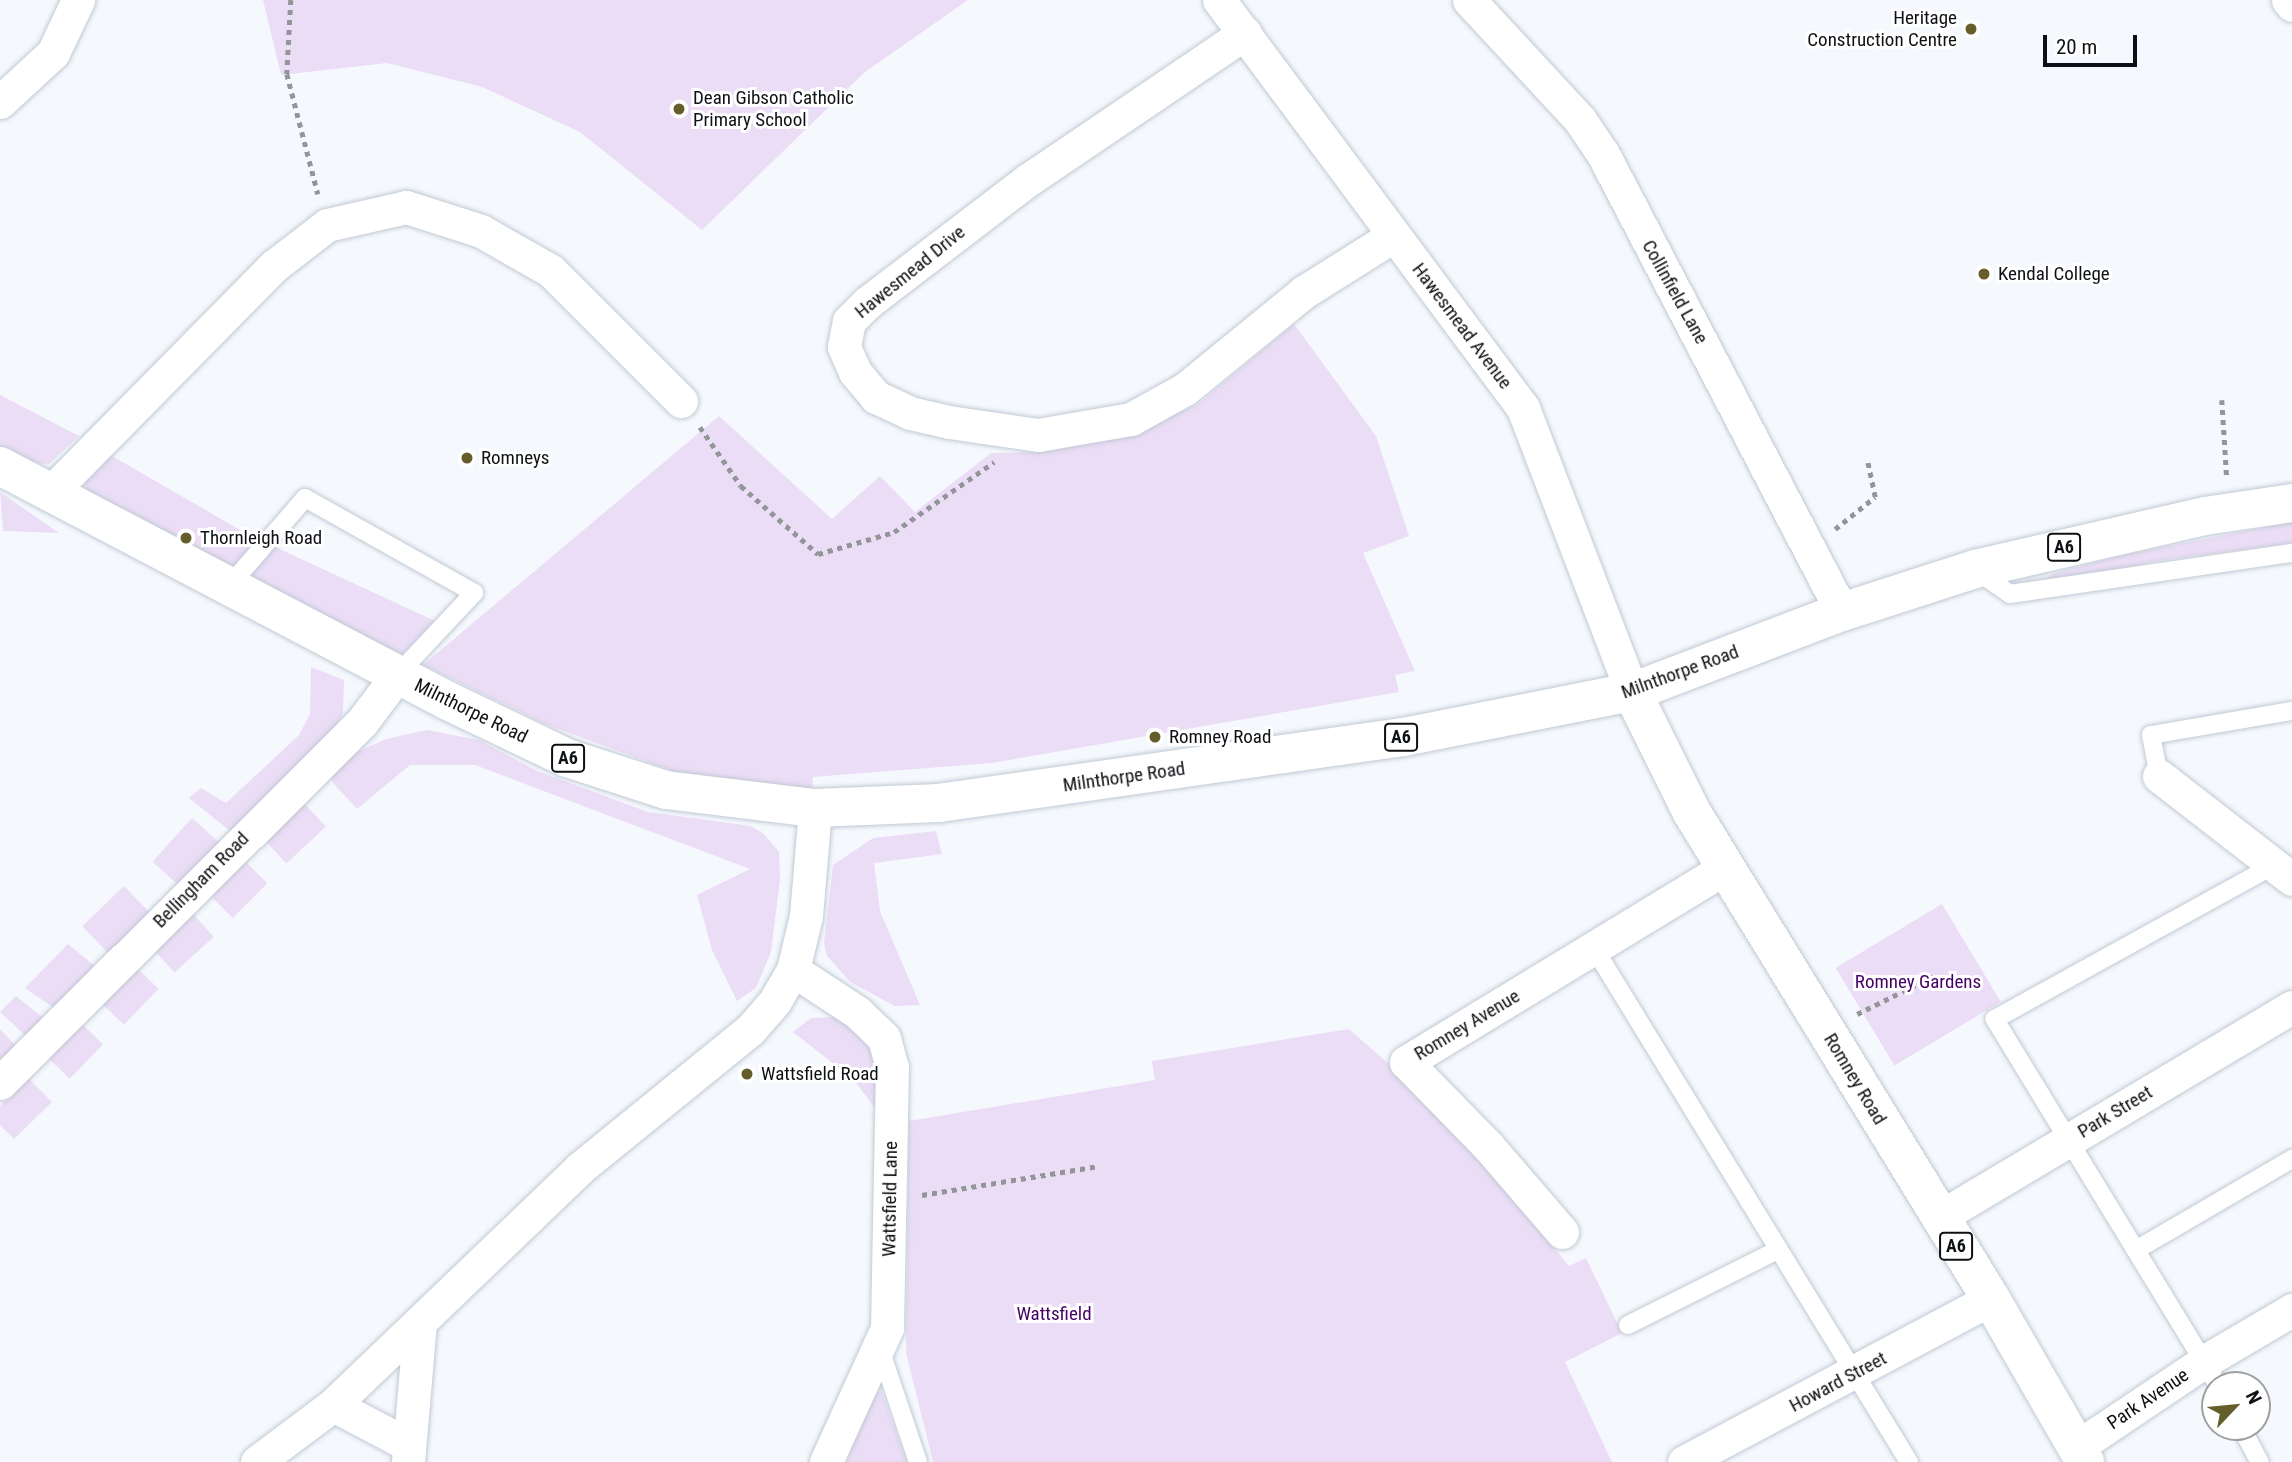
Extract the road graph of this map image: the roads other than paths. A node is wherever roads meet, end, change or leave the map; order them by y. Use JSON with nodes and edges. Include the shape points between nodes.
{"nodes":[{"id":1,"x":78,"y":0,"type":"edge"},
{"id":2,"x":1219,"y":0,"type":"edge"},
{"id":3,"x":1469,"y":0,"type":"edge"},
{"id":4,"x":2288,"y":0,"type":"edge"},
{"id":5,"x":2292,"y":5,"type":"edge"},
{"id":6,"x":1245,"y":33,"type":"junction"},
{"id":7,"x":0,"y":102,"type":"edge"},
{"id":8,"x":1394,"y":236,"type":"junction"},
{"id":9,"x":681,"y":401,"type":"road end"},
{"id":10,"x":0,"y":466,"type":"edge"},
{"id":11,"x":50,"y":493,"type":"junction"},
{"id":12,"x":2292,"y":503,"type":"edge"},
{"id":13,"x":2292,"y":553,"type":"edge"},
{"id":14,"x":1975,"y":569,"type":"junction"},
{"id":15,"x":230,"y":586,"type":"junction"},
{"id":16,"x":1842,"y":612,"type":"junction"},
{"id":17,"x":398,"y":674,"type":"junction"},
{"id":18,"x":1632,"y":692,"type":"junction"},
{"id":19,"x":2292,"y":711,"type":"edge"},
{"id":20,"x":2159,"y":776,"type":"joint"},
{"id":21,"x":815,"y":808,"type":"junction"},
{"id":22,"x":1725,"y":868,"type":"junction"},
{"id":23,"x":2283,"y":872,"type":"edge"},
{"id":24,"x":1594,"y":948,"type":"junction"},
{"id":25,"x":793,"y":970,"type":"junction"},
{"id":26,"x":2292,"y":1007,"type":"edge"},
{"id":27,"x":0,"y":1083,"type":"edge"},
{"id":28,"x":2070,"y":1138,"type":"junction"},
{"id":29,"x":2292,"y":1159,"type":"edge"},
{"id":30,"x":1938,"y":1218,"type":"junction"},
{"id":31,"x":1562,"y":1232,"type":"dead end"},
{"id":32,"x":1778,"y":1250,"type":"junction"},
{"id":33,"x":2136,"y":1250,"type":"junction"},
{"id":34,"x":1991,"y":1299,"type":"junction"},
{"id":35,"x":2292,"y":1310,"type":"edge"},
{"id":36,"x":420,"y":1323,"type":"junction"},
{"id":37,"x":1628,"y":1325,"type":"dead end"},
{"id":38,"x":879,"y":1346,"type":"junction"},
{"id":39,"x":2210,"y":1371,"type":"edge"},
{"id":40,"x":2214,"y":1371,"type":"edge"},
{"id":41,"x":1858,"y":1373,"type":"junction"},
{"id":42,"x":2201,"y":1379,"type":"edge"},
{"id":43,"x":333,"y":1405,"type":"junction"},
{"id":44,"x":2249,"y":1441,"type":"edge"},
{"id":45,"x":408,"y":1453,"type":"edge"},
{"id":46,"x":2081,"y":1455,"type":"edge"},
{"id":47,"x":257,"y":1462,"type":"edge"},
{"id":48,"x":826,"y":1462,"type":"edge"},
{"id":49,"x":918,"y":1462,"type":"edge"},
{"id":50,"x":1684,"y":1462,"type":"edge"},
{"id":51,"x":1909,"y":1462,"type":"edge"},
{"id":52,"x":2260,"y":1462,"type":"edge"}],
"edges":[{"from":1,"to":7,"type":"street","via":[[53,53]]},
{"from":2,"to":6,"type":"street","name":"Hawesmead Avenue"},
{"from":3,"to":16,"type":"street","name":"Collinfield Lane","via":[[1580,120],[1603,153]]},
{"from":4,"to":5,"type":"street"},
{"from":6,"to":8,"type":"street","name":"Hawesmead Avenue"},
{"from":6,"to":8,"type":"street","name":"Hawesmead Drive","via":[[1029,179],[849,321],[844,346],[855,372],[876,397],[910,413],[1014,432],[1038,435],[1130,419],[1185,388],[1304,292]]},
{"from":8,"to":18,"type":"street","name":"Hawesmead Avenue","via":[[1524,408]]},
{"from":9,"to":11,"type":"street","via":[[551,271],[481,231],[406,207],[327,225],[274,266]]},
{"from":10,"to":11,"type":"main road","name":"Milnthorpe Road","number":"A6"},
{"from":11,"to":15,"type":"main road","name":"Milnthorpe Road","number":"A6"},
{"from":12,"to":14,"type":"main road","name":"Milnthorpe Road","number":"A6","via":[[2229,512]]},
{"from":13,"to":14,"type":"lane","via":[[2010,594]]},
{"from":14,"to":16,"type":"main road","name":"Milnthorpe Road","number":"A6"},
{"from":15,"to":17,"type":"main road","name":"Milnthorpe Road","number":"A6"},
{"from":15,"to":17,"type":"lane","via":[[304,498],[474,593]]},
{"from":16,"to":18,"type":"main road","name":"Milnthorpe Road","number":"A6"},
{"from":17,"to":21,"type":"main road","name":"Milnthorpe Road","number":"A6","via":[[567,758],[666,790]]},
{"from":17,"to":27,"type":"street","name":"Bellingham Road","via":[[362,722]]},
{"from":18,"to":21,"type":"main road","name":"Milnthorpe Road","number":"A6","via":[[1404,737],[939,803]]},
{"from":18,"to":22,"type":"main road","name":"Romney Road","number":"A6","via":[[1675,782]]},
{"from":19,"to":20,"type":"lane","via":[[2151,735]]},
{"from":20,"to":23,"type":"street"},
{"from":21,"to":25,"type":"street","via":[[806,916]]},
{"from":22,"to":24,"type":"street","name":"Romney Avenue"},
{"from":22,"to":30,"type":"main road","name":"Romney Road","number":"A6"},
{"from":23,"to":28,"type":"lane","via":[[1995,1020]]},
{"from":24,"to":31,"type":"street","name":"Romney Avenue","via":[[1406,1062],[1488,1146]]},
{"from":24,"to":32,"type":"lane"},
{"from":25,"to":36,"type":"street","via":[[750,1030],[580,1168]]},
{"from":25,"to":38,"type":"street","name":"Wattsfield Lane","via":[[857,1012],[884,1038],[892,1068],[887,1328]]},
{"from":26,"to":28,"type":"street","name":"Park Street"},
{"from":28,"to":30,"type":"street","name":"Park Street"},
{"from":28,"to":33,"type":"lane"},
{"from":29,"to":33,"type":"lane"},
{"from":30,"to":34,"type":"main road","name":"Romney Road","number":"A6"},
{"from":32,"to":37,"type":"lane"},
{"from":32,"to":41,"type":"lane"},
{"from":33,"to":39,"type":"lane"},
{"from":34,"to":41,"type":"street","name":"Howard Street"},
{"from":34,"to":46,"type":"main road","name":"Romney Road","number":"A6"},
{"from":35,"to":40,"type":"street","name":"Park Avenue"},
{"from":36,"to":43,"type":"street"},
{"from":36,"to":45,"type":"street"},
{"from":38,"to":48,"type":"street","name":"Wattsfield Lane"},
{"from":38,"to":49,"type":"lane"},
{"from":41,"to":50,"type":"street","name":"Howard Street"},
{"from":41,"to":51,"type":"lane"},
{"from":42,"to":46,"type":"street","name":"Park Avenue"},
{"from":43,"to":45,"type":"street"},
{"from":43,"to":47,"type":"street"},
{"from":44,"to":52,"type":"lane"}]}
